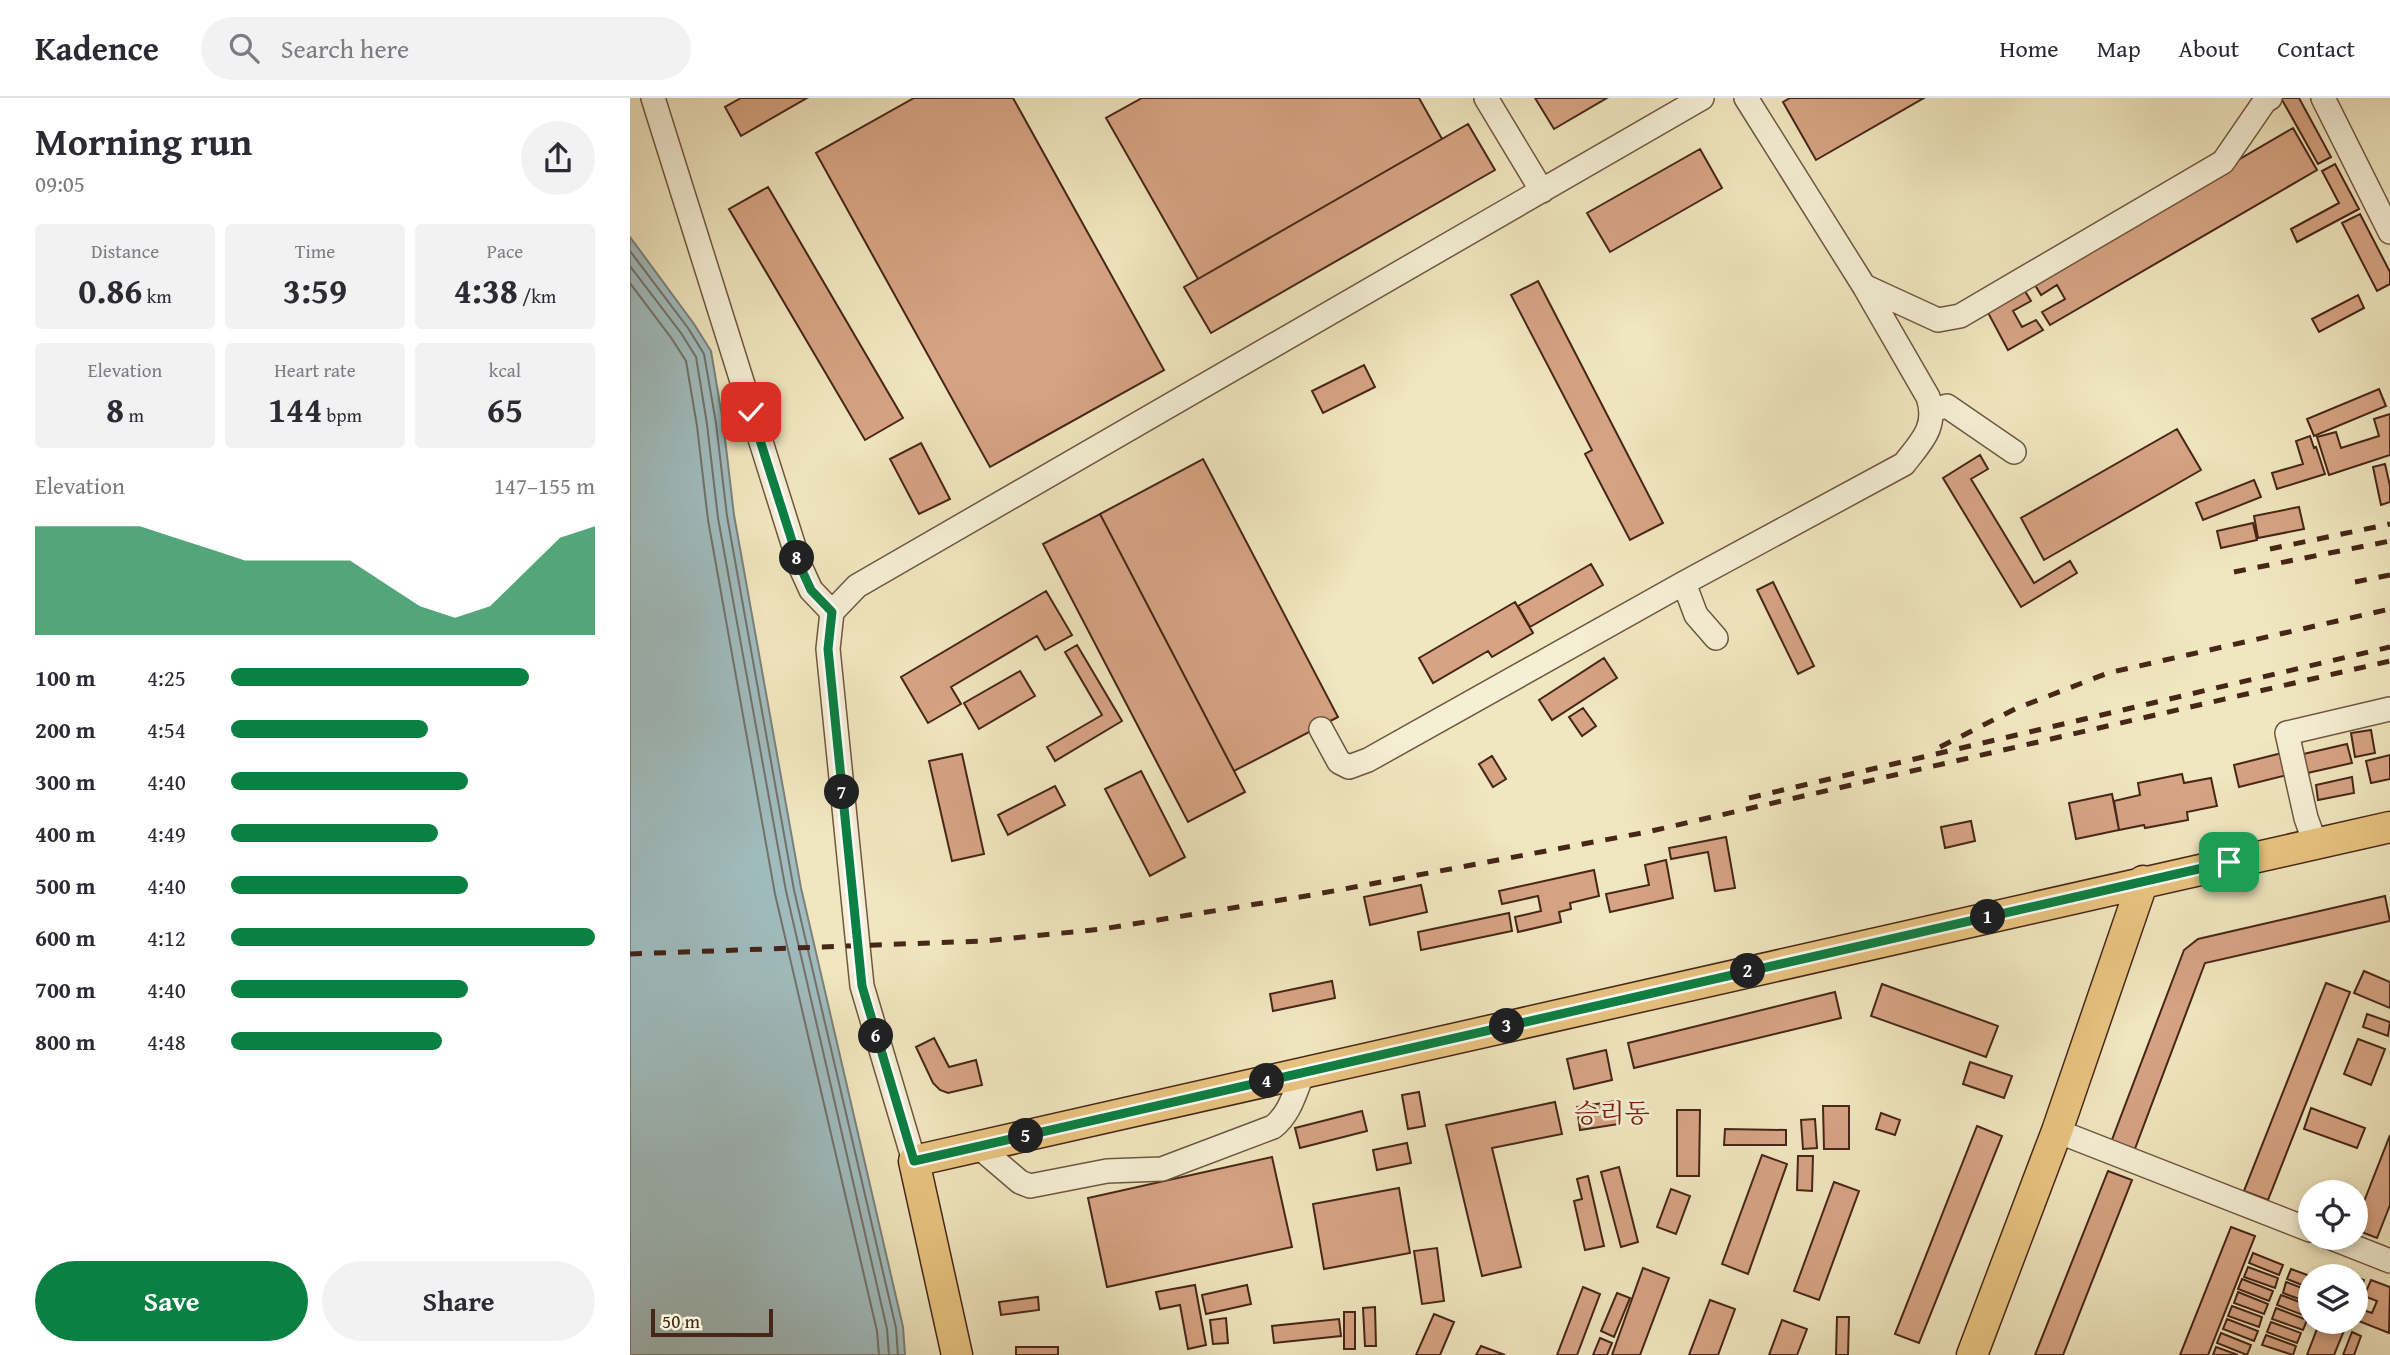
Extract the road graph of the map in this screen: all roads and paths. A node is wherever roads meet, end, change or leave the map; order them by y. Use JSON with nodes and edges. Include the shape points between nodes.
{"nodes":[{"id":1,"x":653,"y":98,"type":"edge"},
{"id":2,"x":1486,"y":98,"type":"edge"},
{"id":3,"x":1702,"y":98,"type":"edge"},
{"id":4,"x":1746,"y":98,"type":"edge"},
{"id":5,"x":2270,"y":98,"type":"edge"},
{"id":6,"x":2323,"y":98,"type":"edge"},
{"id":7,"x":1542,"y":191,"type":"junction"},
{"id":8,"x":2390,"y":232,"type":"edge"},
{"id":9,"x":1864,"y":286,"type":"junction"},
{"id":10,"x":1932,"y":410,"type":"junction"},
{"id":11,"x":2014,"y":452,"type":"dead end"},
{"id":12,"x":1684,"y":583,"type":"junction"},
{"id":13,"x":832,"y":612,"type":"junction"},
{"id":14,"x":1716,"y":638,"type":"dead end"},
{"id":15,"x":2390,"y":709,"type":"edge"},
{"id":16,"x":1321,"y":729,"type":"dead end"},
{"id":17,"x":2390,"y":827,"type":"edge"},
{"id":18,"x":2315,"y":843,"type":"junction"},
{"id":19,"x":2143,"y":881,"type":"junction"},
{"id":20,"x":1303,"y":1073,"type":"junction"},
{"id":21,"x":2057,"y":1131,"type":"junction"},
{"id":22,"x":979,"y":1147,"type":"junction"},
{"id":23,"x":914,"y":1161,"type":"junction"},
{"id":24,"x":2298,"y":1225,"type":"edge"},
{"id":25,"x":2362,"y":1250,"type":"edge"},
{"id":26,"x":2390,"y":1261,"type":"edge"},
{"id":27,"x":957,"y":1355,"type":"edge"},
{"id":28,"x":1972,"y":1355,"type":"edge"}],
"edges":[{"from":1,"to":13,"type":"street","via":[[800,566],[811,590]]},
{"from":2,"to":7,"type":"street"},
{"from":3,"to":7,"type":"street"},
{"from":4,"to":9,"type":"street"},
{"from":5,"to":9,"type":"street","via":[[2223,162],[1961,316],[1938,320]]},
{"from":6,"to":8,"type":"street"},
{"from":7,"to":13,"type":"street","via":[[857,586]]},
{"from":9,"to":10,"type":"street"},
{"from":10,"to":11,"type":"street","via":[[1947,406]]},
{"from":10,"to":12,"type":"street","via":[[1928,432],[1904,464]]},
{"from":12,"to":14,"type":"street","via":[[1696,615]]},
{"from":12,"to":16,"type":"street","via":[[1368,760],[1349,767],[1339,762]]},
{"from":13,"to":23,"type":"street","via":[[828,649],[862,986]]},
{"from":15,"to":18,"type":"street","via":[[2287,733]]},
{"from":17,"to":18,"type":"main road"},
{"from":18,"to":19,"type":"main road"},
{"from":19,"to":20,"type":"main road"},
{"from":19,"to":21,"type":"main road"},
{"from":20,"to":22,"type":"main road"},
{"from":20,"to":22,"type":"street","via":[[1290,1106],[1273,1127],[1163,1168],[1107,1171],[1030,1186]]},
{"from":21,"to":24,"type":"street"},
{"from":21,"to":28,"type":"main road"},
{"from":22,"to":23,"type":"main road"},
{"from":23,"to":27,"type":"main road"},
{"from":25,"to":26,"type":"street"}]}
